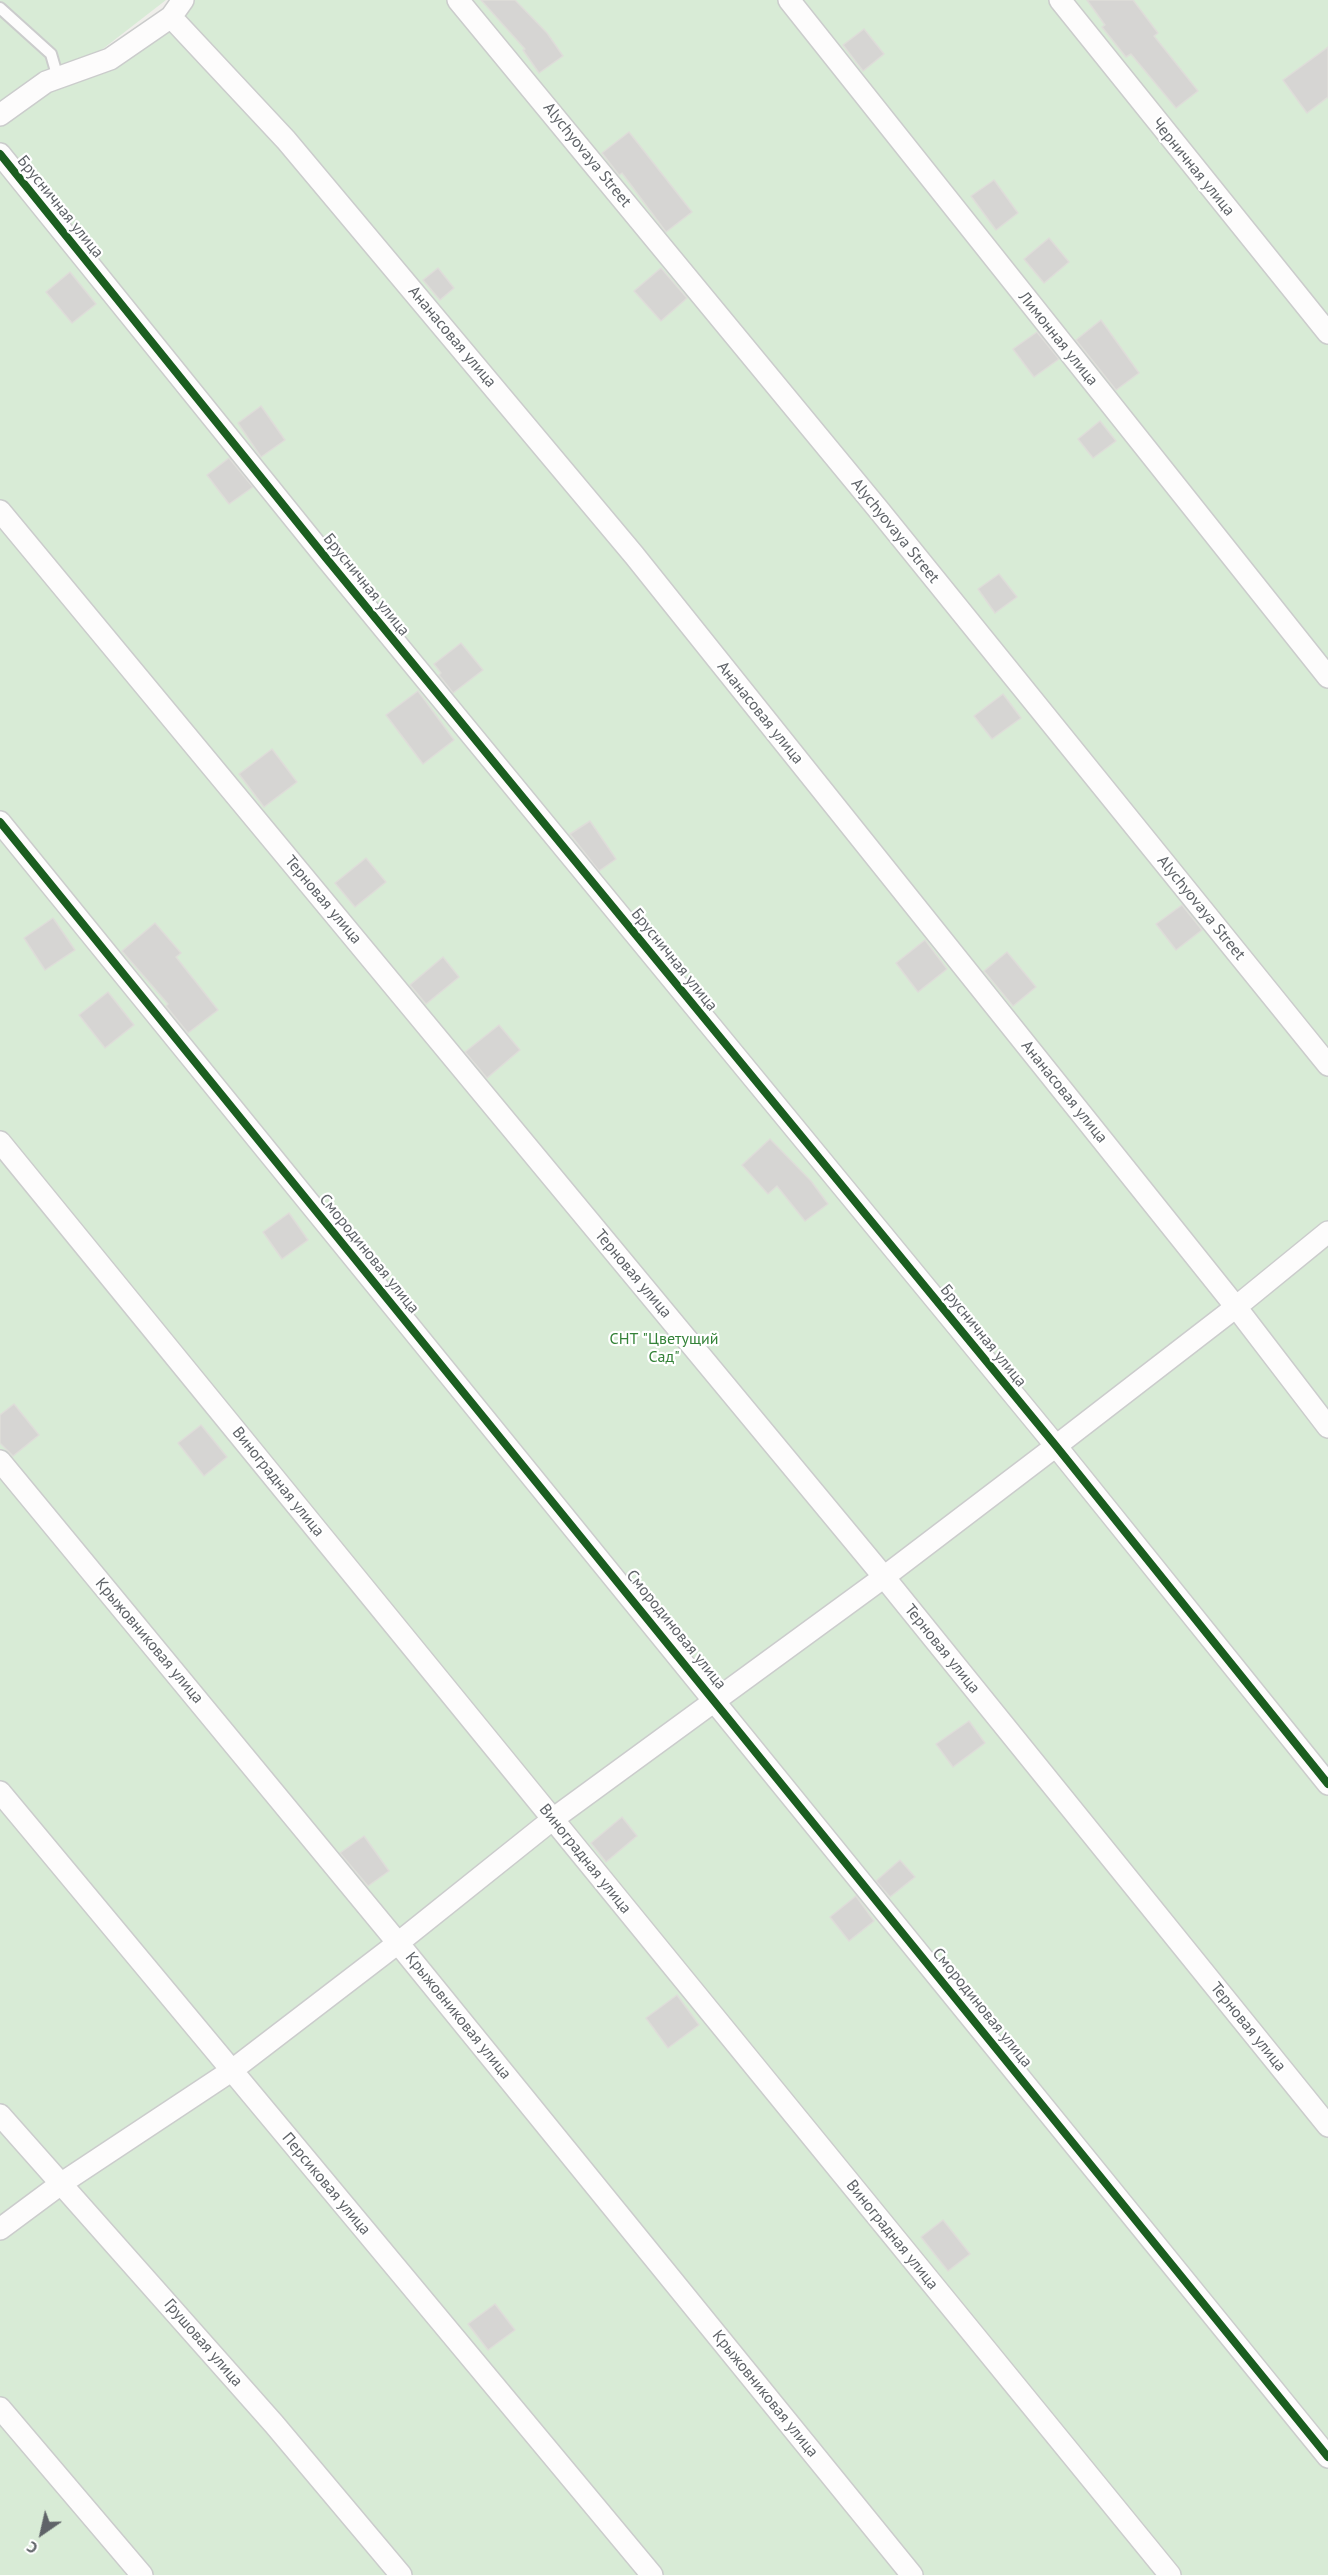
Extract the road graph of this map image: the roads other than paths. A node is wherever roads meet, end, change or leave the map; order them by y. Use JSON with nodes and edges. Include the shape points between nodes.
{"nodes":[{"id":1,"x":458,"y":0,"type":"edge"},
{"id":2,"x":789,"y":0,"type":"edge"},
{"id":3,"x":1060,"y":0,"type":"edge"},
{"id":4,"x":0,"y":8,"type":"edge"},
{"id":5,"x":177,"y":8,"type":"edge"},
{"id":6,"x":58,"y":78,"type":"junction"},
{"id":7,"x":0,"y":115,"type":"edge"},
{"id":8,"x":0,"y":154,"type":"edge"},
{"id":9,"x":1328,"y":333,"type":"edge"},
{"id":10,"x":0,"y":511,"type":"edge"},
{"id":11,"x":1328,"y":677,"type":"edge"},
{"id":12,"x":0,"y":822,"type":"edge"},
{"id":13,"x":1328,"y":1065,"type":"edge"},
{"id":14,"x":0,"y":1142,"type":"edge"},
{"id":15,"x":1328,"y":1232,"type":"edge"},
{"id":16,"x":1236,"y":1307,"type":"junction"},
{"id":17,"x":1328,"y":1427,"type":"edge"},
{"id":18,"x":1056,"y":1446,"type":"junction"},
{"id":19,"x":0,"y":1461,"type":"edge"},
{"id":20,"x":884,"y":1577,"type":"junction"},
{"id":21,"x":716,"y":1701,"type":"junction"},
{"id":22,"x":1328,"y":1784,"type":"edge"},
{"id":23,"x":0,"y":1792,"type":"edge"},
{"id":24,"x":552,"y":1819,"type":"junction"},
{"id":25,"x":398,"y":1943,"type":"junction"},
{"id":26,"x":231,"y":2071,"type":"junction"},
{"id":27,"x":0,"y":2115,"type":"edge"},
{"id":28,"x":1328,"y":2126,"type":"edge"},
{"id":29,"x":62,"y":2183,"type":"junction"},
{"id":30,"x":0,"y":2229,"type":"edge"},
{"id":31,"x":0,"y":2408,"type":"edge"},
{"id":32,"x":1328,"y":2457,"type":"edge"},
{"id":33,"x":142,"y":2575,"type":"edge"},
{"id":34,"x":401,"y":2575,"type":"edge"},
{"id":35,"x":652,"y":2575,"type":"edge"},
{"id":36,"x":912,"y":2575,"type":"edge"},
{"id":37,"x":1170,"y":2575,"type":"edge"}],
"edges":[{"from":1,"to":13,"type":"street","name":"Alychyovaya Street","via":[[878,509]]},
{"from":2,"to":11,"type":"street","name":"Лимонная улица"},
{"from":3,"to":9,"type":"street","name":"Черничная улица"},
{"from":4,"to":6,"type":"lane","via":[[51,54]]},
{"from":5,"to":6,"type":"street","via":[[110,59]]},
{"from":5,"to":16,"type":"street","name":"Ананасовая улица","via":[[634,555]]},
{"from":6,"to":7,"type":"street","via":[[46,82]]},
{"from":8,"to":18,"type":"street","name":"Брусничная улица"},
{"from":10,"to":20,"type":"street","name":"Терновая улица"},
{"from":12,"to":21,"type":"street","name":"Смородиновая улица"},
{"from":14,"to":24,"type":"street","name":"Виноградная улица"},
{"from":15,"to":16,"type":"street"},
{"from":16,"to":17,"type":"street","name":"Ананасовая улица"},
{"from":16,"to":18,"type":"street"},
{"from":18,"to":20,"type":"street"},
{"from":18,"to":22,"type":"street","name":"Брусничная улица"},
{"from":19,"to":25,"type":"street","name":"Крыжовниковая улица"},
{"from":20,"to":21,"type":"street"},
{"from":20,"to":28,"type":"street","name":"Терновая улица"},
{"from":21,"to":24,"type":"street"},
{"from":21,"to":32,"type":"street","name":"Смородиновая улица"},
{"from":23,"to":26,"type":"street","name":"Персиковая улица"},
{"from":24,"to":25,"type":"street"},
{"from":24,"to":37,"type":"street","name":"Виноградная улица"},
{"from":25,"to":26,"type":"street"},
{"from":25,"to":36,"type":"street","name":"Крыжовниковая улица"},
{"from":26,"to":29,"type":"street"},
{"from":26,"to":35,"type":"street","name":"Персиковая улица"},
{"from":27,"to":29,"type":"street","name":"Грушовая улица"},
{"from":29,"to":30,"type":"street"},
{"from":29,"to":34,"type":"street","name":"Грушовая улица"},
{"from":31,"to":33,"type":"street"}]}
